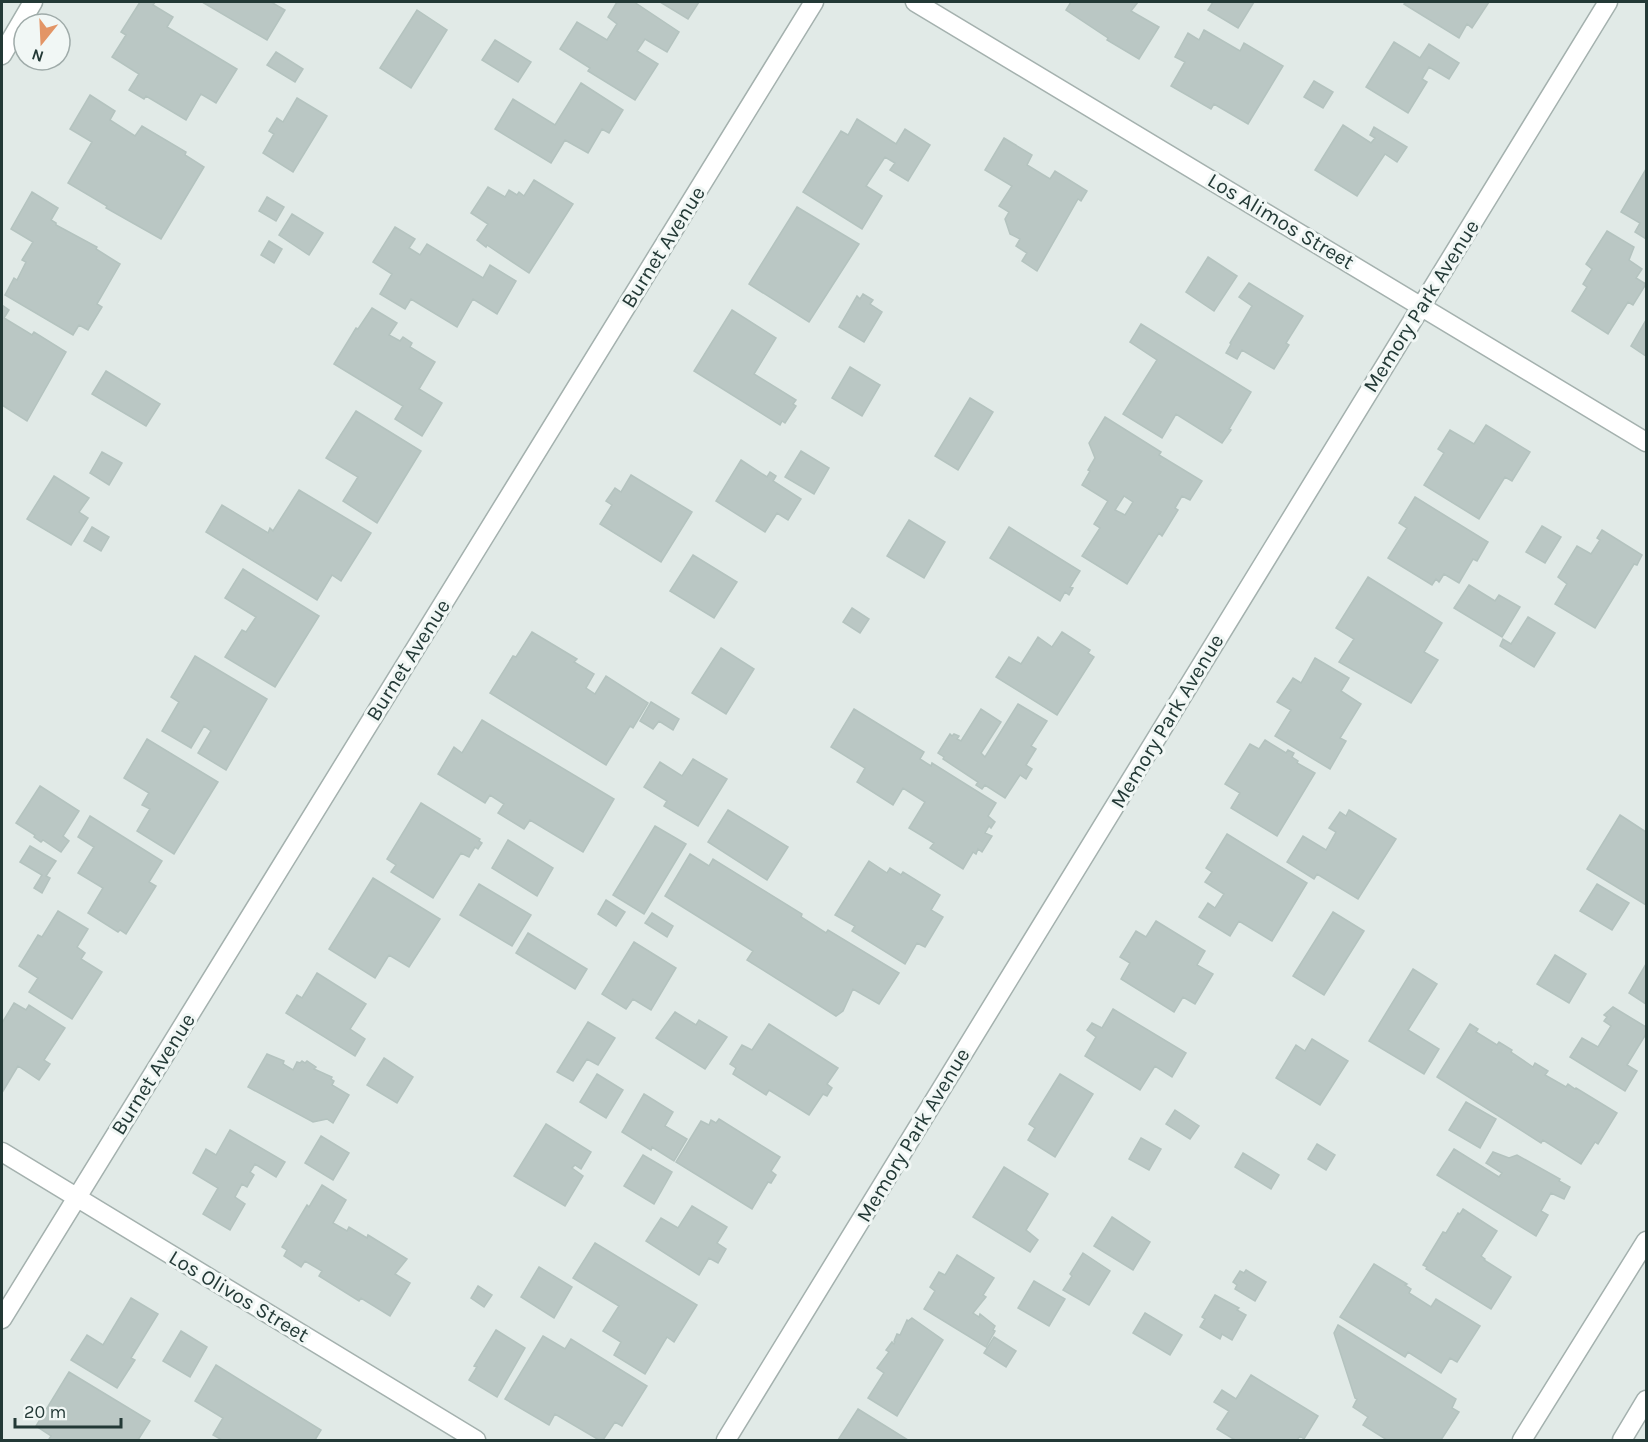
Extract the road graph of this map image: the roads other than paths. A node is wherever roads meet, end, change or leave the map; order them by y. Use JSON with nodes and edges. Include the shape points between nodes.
{"nodes":[{"id":1,"x":33,"y":2,"type":"edge"},
{"id":2,"x":814,"y":2,"type":"edge"},
{"id":3,"x":915,"y":2,"type":"edge"},
{"id":4,"x":1608,"y":2,"type":"edge"},
{"id":5,"x":2,"y":55,"type":"edge"},
{"id":6,"x":1421,"y":305,"type":"junction"},
{"id":7,"x":1647,"y":442,"type":"edge"},
{"id":8,"x":2,"y":1152,"type":"edge"},
{"id":9,"x":76,"y":1197,"type":"junction"},
{"id":10,"x":1647,"y":1241,"type":"edge"},
{"id":11,"x":2,"y":1319,"type":"edge"},
{"id":12,"x":1647,"y":1400,"type":"edge"},
{"id":13,"x":476,"y":1440,"type":"edge"},
{"id":14,"x":726,"y":1440,"type":"edge"},
{"id":15,"x":1522,"y":1440,"type":"edge"},
{"id":16,"x":1622,"y":1440,"type":"edge"}],
"edges":[{"from":1,"to":5,"type":"street"},
{"from":2,"to":9,"type":"street","name":"Burnet Avenue"},
{"from":3,"to":6,"type":"street","name":"Los Alimos Street"},
{"from":4,"to":6,"type":"street","name":"Memory Park Avenue"},
{"from":6,"to":7,"type":"street","name":"Los Alimos Street"},
{"from":6,"to":14,"type":"street","name":"Memory Park Avenue"},
{"from":8,"to":9,"type":"street","name":"Los Olivos Street"},
{"from":9,"to":11,"type":"street","name":"Burnet Avenue"},
{"from":9,"to":13,"type":"street","name":"Los Olivos Street"},
{"from":10,"to":15,"type":"street"},
{"from":12,"to":16,"type":"street"}]}
